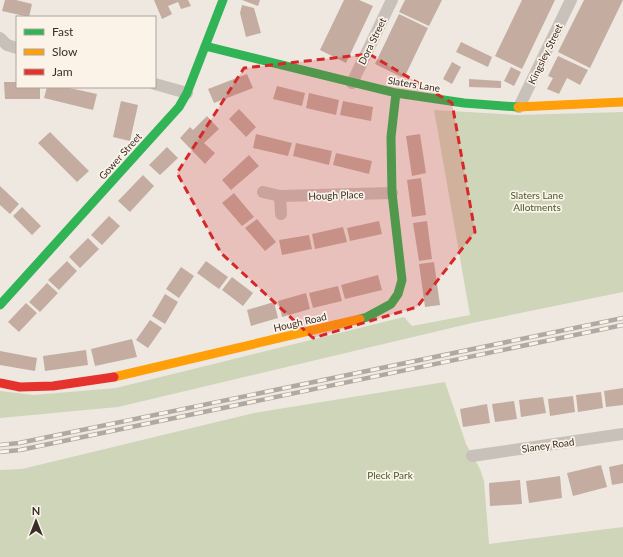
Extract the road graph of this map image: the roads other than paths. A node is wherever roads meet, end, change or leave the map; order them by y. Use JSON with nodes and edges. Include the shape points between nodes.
{"nodes":[{"id":1,"x":224,"y":0,"type":"edge"},
{"id":2,"x":392,"y":0,"type":"edge"},
{"id":3,"x":571,"y":0,"type":"edge"},
{"id":4,"x":205,"y":46,"type":"junction"},
{"id":5,"x":352,"y":83,"type":"junction"},
{"id":6,"x":156,"y":84,"type":"edge"},
{"id":7,"x":187,"y":93,"type":"junction"},
{"id":8,"x":396,"y":93,"type":"junction"},
{"id":9,"x":623,"y":102,"type":"edge"},
{"id":10,"x":519,"y":107,"type":"junction"},
{"id":11,"x":263,"y":192,"type":"dead end"},
{"id":12,"x":392,"y":193,"type":"junction"},
{"id":13,"x":280,"y":196,"type":"junction"},
{"id":14,"x":281,"y":214,"type":"dead end"},
{"id":15,"x":0,"y":306,"type":"edge"},
{"id":16,"x":0,"y":383,"type":"edge"},
{"id":17,"x":623,"y":434,"type":"edge"},
{"id":18,"x":472,"y":456,"type":"dead end"}],
"edges":[{"from":1,"to":4,"type":"street","name":"Gower Street"},
{"from":2,"to":5,"type":"street","name":"Dora Street"},
{"from":3,"to":10,"type":"street","name":"Kingsley Street"},
{"from":4,"to":5,"type":"street","name":"Slaters Lane"},
{"from":4,"to":7,"type":"street","name":"Gower Street"},
{"from":5,"to":8,"type":"street","name":"Slaters Lane"},
{"from":6,"to":7,"type":"street"},
{"from":7,"to":15,"type":"street","name":"Gower Street","via":[[179,107]]},
{"from":8,"to":10,"type":"street","name":"Slaters Lane","via":[[464,103]]},
{"from":8,"to":12,"type":"street","name":"Hough Road","via":[[391,137]]},
{"from":9,"to":10,"type":"street","name":"Slaters Lane"},
{"from":11,"to":13,"type":"street","name":"Hough Place"},
{"from":12,"to":13,"type":"street","name":"Hough Place"},
{"from":12,"to":16,"type":"street","name":"Hough Road","via":[[402,272],[401,289],[391,305],[368,317],[114,377],[53,386],[20,387]]},
{"from":13,"to":14,"type":"street"},
{"from":17,"to":18,"type":"street","name":"Slaney Road"}]}
